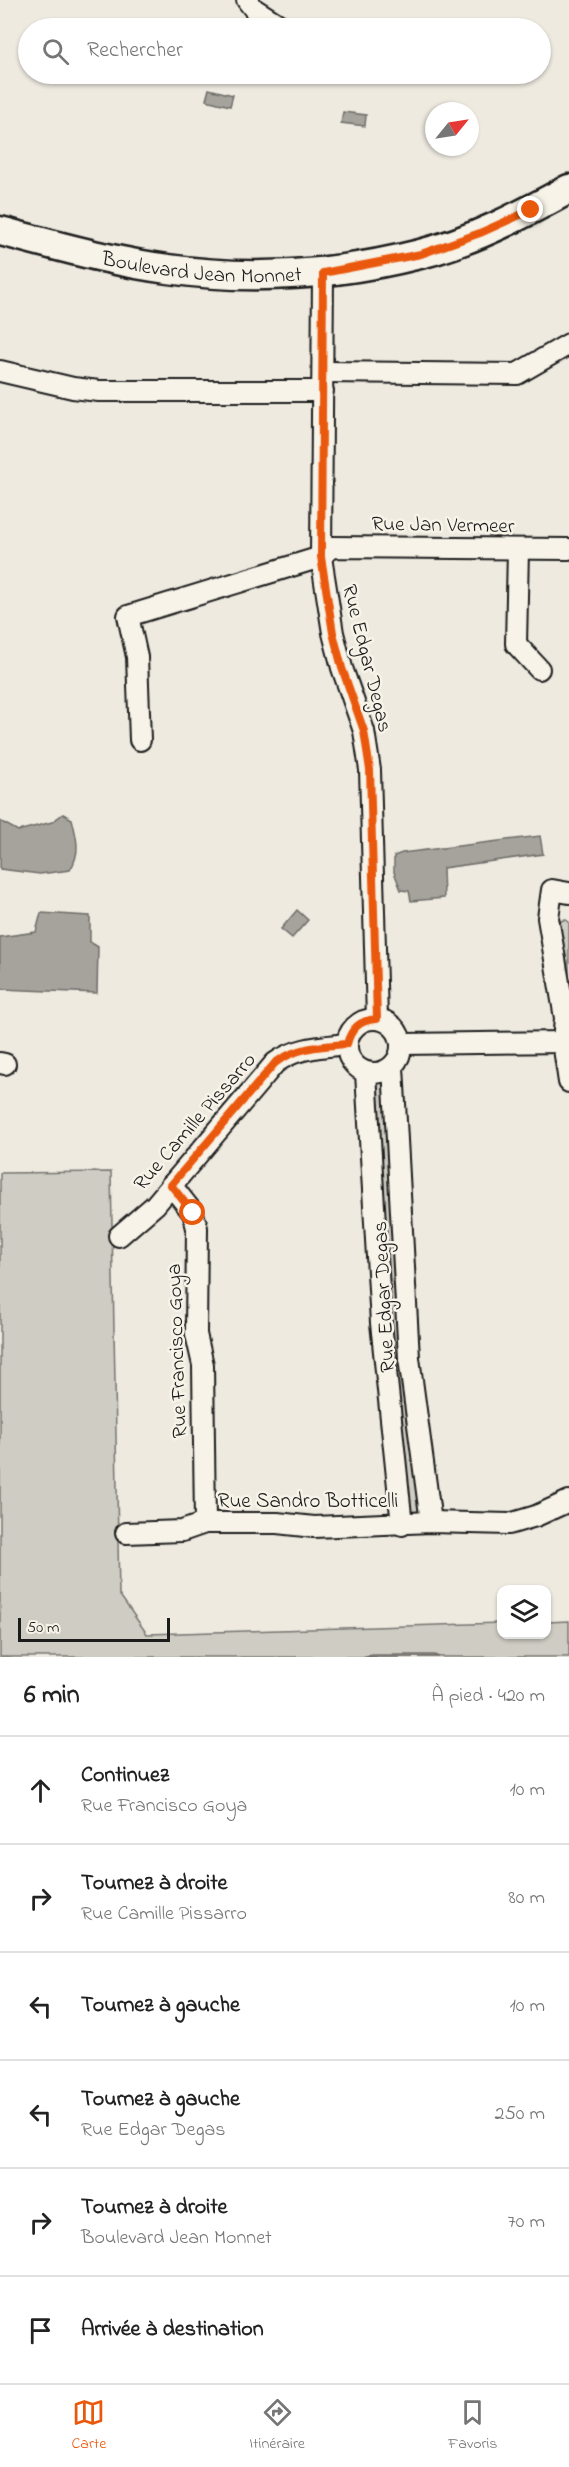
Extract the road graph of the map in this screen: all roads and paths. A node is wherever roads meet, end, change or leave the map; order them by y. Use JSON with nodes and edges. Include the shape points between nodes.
{"nodes":[{"id":1,"x":247,"y":0,"type":"edge"},
{"id":2,"x":269,"y":18,"type":"edge"},
{"id":3,"x":569,"y":189,"type":"edge"},
{"id":4,"x":0,"y":231,"type":"edge"},
{"id":5,"x":323,"y":273,"type":"junction"},
{"id":6,"x":569,"y":344,"type":"edge"},
{"id":7,"x":0,"y":371,"type":"edge"},
{"id":8,"x":323,"y":382,"type":"junction"},
{"id":9,"x":518,"y":549,"type":"junction"},
{"id":10,"x":569,"y":549,"type":"edge"},
{"id":11,"x":321,"y":557,"type":"junction"},
{"id":12,"x":538,"y":669,"type":"dead end"},
{"id":13,"x":140,"y":740,"type":"dead end"},
{"id":14,"x":569,"y":893,"type":"edge"},
{"id":15,"x":377,"y":1019,"type":"junction"},
{"id":16,"x":566,"y":1042,"type":"edge"},
{"id":17,"x":347,"y":1044,"type":"junction"},
{"id":18,"x":402,"y":1044,"type":"junction"},
{"id":19,"x":393,"y":1067,"type":"junction"},
{"id":20,"x":366,"y":1073,"type":"junction"},
{"id":21,"x":569,"y":1082,"type":"edge"},
{"id":22,"x":171,"y":1185,"type":"junction"},
{"id":23,"x":119,"y":1236,"type":"dead end"},
{"id":24,"x":569,"y":1501,"type":"edge"},
{"id":25,"x":205,"y":1523,"type":"junction"},
{"id":26,"x":417,"y":1524,"type":"junction"},
{"id":27,"x":126,"y":1533,"type":"dead end"}],
"edges":[{"from":1,"to":2,"type":"street"},
{"from":3,"to":5,"type":"main road","name":"Boulevard Jean Monnet","via":[[480,233],[421,254]]},
{"from":4,"to":5,"type":"main road","name":"Boulevard Jean Monnet","via":[[167,269],[232,275]]},
{"from":5,"to":8,"type":"street","name":"Rue Edgar Degas"},
{"from":6,"to":8,"type":"street","via":[[517,374]]},
{"from":7,"to":8,"type":"street","via":[[99,391]]},
{"from":8,"to":11,"type":"street","name":"Rue Edgar Degas"},
{"from":9,"to":10,"type":"street","name":"Rue Jan Vermeer"},
{"from":9,"to":11,"type":"street","name":"Rue Jan Vermeer","via":[[332,547]]},
{"from":9,"to":12,"type":"street","via":[[516,645]]},
{"from":11,"to":13,"type":"street","name":"Rue Jan Vermeer","via":[[128,616],[137,657]]},
{"from":11,"to":15,"type":"street","name":"Rue Edgar Degas","via":[[333,633],[364,731],[370,770]]},
{"from":14,"to":16,"type":"street","via":[[552,890],[548,918]]},
{"from":15,"to":17,"type":"street","via":[[368,1019],[353,1028]]},
{"from":15,"to":18,"type":"street","via":[[393,1026]]},
{"from":16,"to":18,"type":"street"},
{"from":16,"to":21,"type":"street"},
{"from":17,"to":20,"type":"street","via":[[351,1061]]},
{"from":17,"to":22,"type":"street","name":"Rue Camille Pissarro","via":[[300,1049],[275,1063]]},
{"from":18,"to":19,"type":"street","via":[[399,1060]]},
{"from":19,"to":20,"type":"street"},
{"from":19,"to":26,"type":"street","name":"Rue Edgar Degas"},
{"from":20,"to":26,"type":"street","name":"Rue Edgar Degas","via":[[381,1323]]},
{"from":22,"to":23,"type":"street","name":"Rue Camille Pissarro"},
{"from":22,"to":25,"type":"street","name":"Rue Francisco Goya","via":[[193,1213],[197,1228],[196,1334],[203,1365]]},
{"from":24,"to":26,"type":"street","name":"Rue Sandro Botticelli","via":[[508,1524]]},
{"from":25,"to":26,"type":"street","name":"Rue Sandro Botticelli","via":[[314,1527]]},
{"from":25,"to":27,"type":"street","name":"Rue Sandro Botticelli","via":[[182,1531]]}]}
